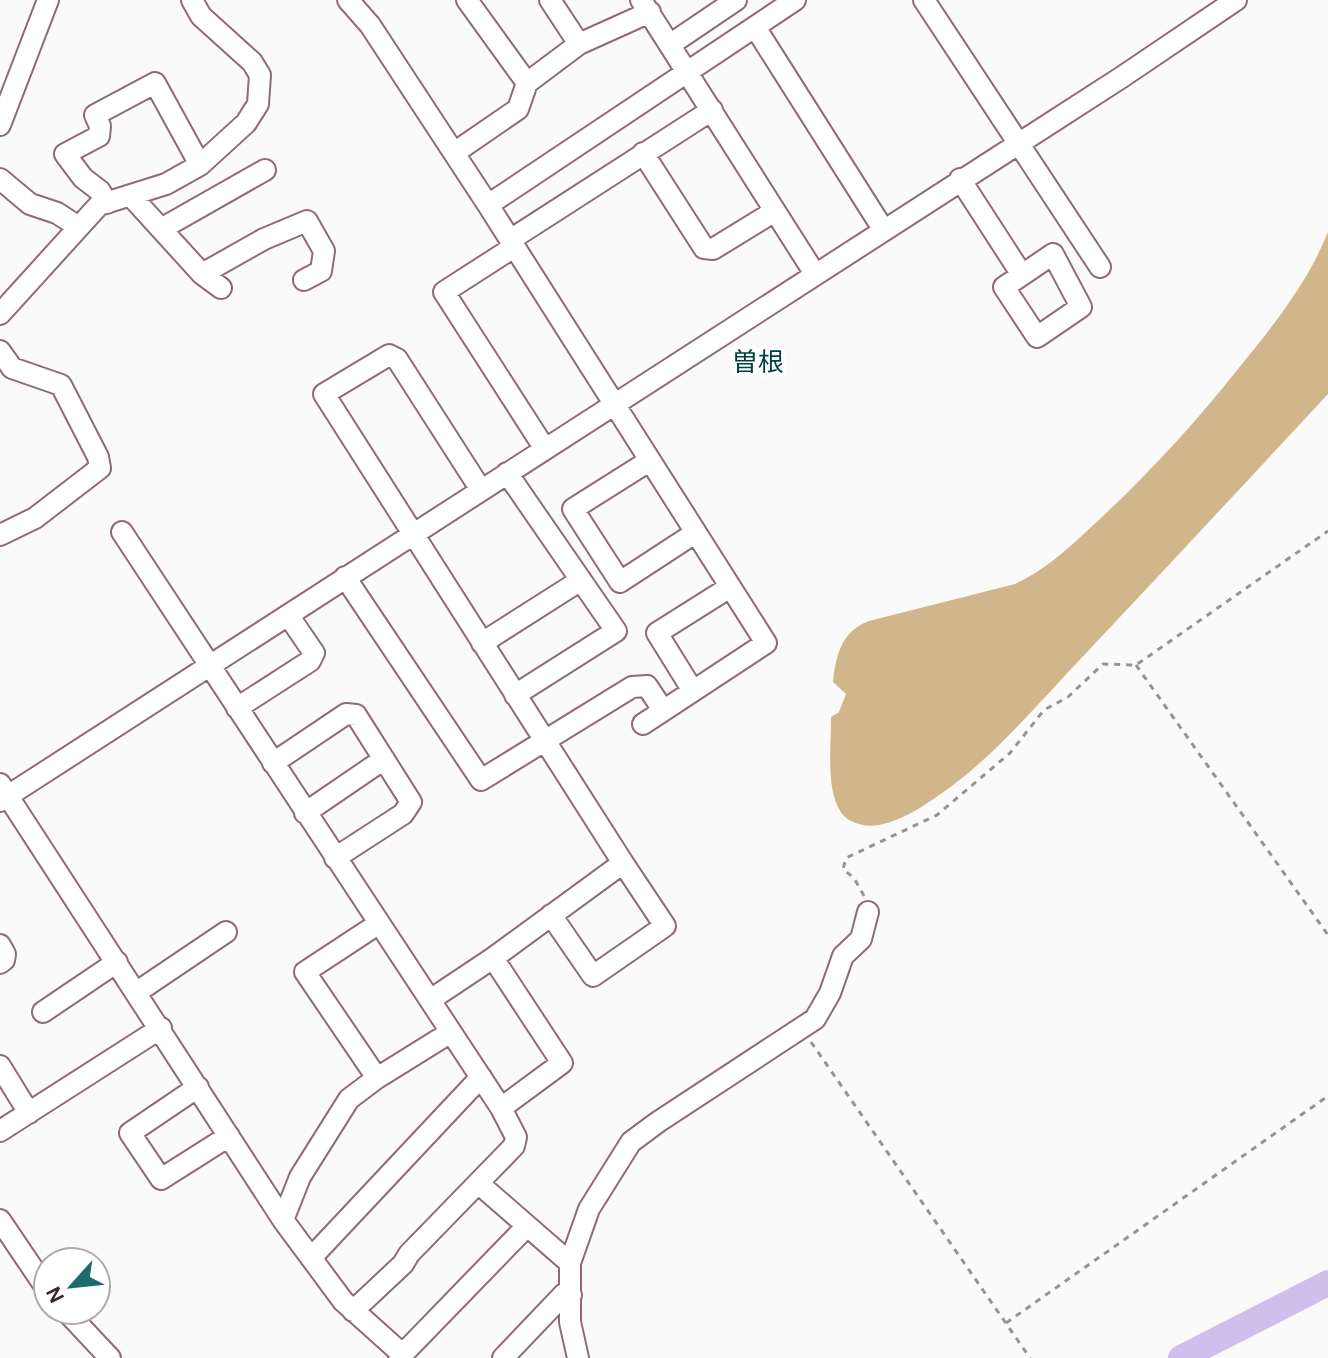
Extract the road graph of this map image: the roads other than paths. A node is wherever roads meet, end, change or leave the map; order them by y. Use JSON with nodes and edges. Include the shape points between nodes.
{"nodes":[{"id":1,"x":48,"y":0,"type":"edge"},
{"id":2,"x":192,"y":0,"type":"edge"},
{"id":3,"x":348,"y":0,"type":"edge"},
{"id":4,"x":550,"y":0,"type":"edge"},
{"id":5,"x":736,"y":0,"type":"edge"},
{"id":6,"x":795,"y":0,"type":"edge"},
{"id":7,"x":924,"y":0,"type":"edge"},
{"id":8,"x":1236,"y":0,"type":"edge"},
{"id":9,"x":474,"y":2,"type":"edge"},
{"id":10,"x":646,"y":6,"type":"edge"},
{"id":11,"x":1214,"y":6,"type":"edge"},
{"id":12,"x":755,"y":27,"type":"junction"},
{"id":13,"x":579,"y":44,"type":"junction"},
{"id":14,"x":671,"y":44,"type":"junction"},
{"id":15,"x":689,"y":72,"type":"junction"},
{"id":16,"x":527,"y":83,"type":"junction"},
{"id":17,"x":712,"y":110,"type":"junction"},
{"id":18,"x":0,"y":125,"type":"edge"},
{"id":19,"x":1017,"y":143,"type":"junction"},
{"id":20,"x":454,"y":153,"type":"junction"},
{"id":21,"x":643,"y":153,"type":"junction"},
{"id":22,"x":200,"y":165,"type":"junction"},
{"id":23,"x":265,"y":170,"type":"dead end"},
{"id":24,"x":0,"y":179,"type":"edge"},
{"id":25,"x":960,"y":179,"type":"junction"},
{"id":26,"x":131,"y":196,"type":"junction"},
{"id":27,"x":107,"y":203,"type":"junction"},
{"id":28,"x":488,"y":205,"type":"junction"},
{"id":29,"x":775,"y":211,"type":"junction"},
{"id":30,"x":77,"y":226,"type":"junction"},
{"id":31,"x":161,"y":229,"type":"junction"},
{"id":32,"x":883,"y":229,"type":"junction"},
{"id":33,"x":512,"y":244,"type":"junction"},
{"id":34,"x":1100,"y":267,"type":"dead end"},
{"id":35,"x":202,"y":274,"type":"junction"},
{"id":36,"x":815,"y":274,"type":"junction"},
{"id":37,"x":1022,"y":275,"type":"dead end"},
{"id":38,"x":304,"y":280,"type":"dead end"},
{"id":39,"x":221,"y":288,"type":"dead end"},
{"id":40,"x":0,"y":314,"type":"edge"},
{"id":41,"x":0,"y":351,"type":"edge"},
{"id":42,"x":9,"y":373,"type":"edge"},
{"id":43,"x":613,"y":405,"type":"junction"},
{"id":44,"x":545,"y":449,"type":"junction"},
{"id":45,"x":649,"y":461,"type":"junction"},
{"id":46,"x":507,"y":473,"type":"junction"},
{"id":47,"x":481,"y":490,"type":"junction"},
{"id":48,"x":122,"y":532,"type":"dead end"},
{"id":49,"x":414,"y":533,"type":"junction"},
{"id":50,"x":695,"y":533,"type":"junction"},
{"id":51,"x":0,"y":535,"type":"edge"},
{"id":52,"x":345,"y":577,"type":"junction"},
{"id":53,"x":581,"y":580,"type":"junction"},
{"id":54,"x":730,"y":587,"type":"junction"},
{"id":55,"x":288,"y":615,"type":"junction"},
{"id":56,"x":482,"y":643,"type":"junction"},
{"id":57,"x":209,"y":666,"type":"junction"},
{"id":58,"x":693,"y":691,"type":"junction"},
{"id":59,"x":515,"y":695,"type":"junction"},
{"id":60,"x":237,"y":708,"type":"junction"},
{"id":61,"x":663,"y":710,"type":"junction"},
{"id":62,"x":643,"y":724,"type":"dead end"},
{"id":63,"x":544,"y":741,"type":"junction"},
{"id":64,"x":384,"y":759,"type":"junction"},
{"id":65,"x":273,"y":763,"type":"junction"},
{"id":66,"x":3,"y":794,"type":"edge"},
{"id":67,"x":305,"y":813,"type":"junction"},
{"id":68,"x":335,"y":858,"type":"junction"},
{"id":69,"x":623,"y":863,"type":"junction"},
{"id":70,"x":868,"y":912,"type":"road end"},
{"id":71,"x":551,"y":915,"type":"junction"},
{"id":72,"x":378,"y":924,"type":"junction"},
{"id":73,"x":226,"y":932,"type":"dead end"},
{"id":74,"x":0,"y":945,"type":"edge"},
{"id":75,"x":493,"y":958,"type":"junction"},
{"id":76,"x":117,"y":962,"type":"junction"},
{"id":77,"x":0,"y":963,"type":"edge"},
{"id":78,"x":137,"y":992,"type":"junction"},
{"id":79,"x":430,"y":1000,"type":"junction"},
{"id":80,"x":43,"y":1012,"type":"dead end"},
{"id":81,"x":161,"y":1028,"type":"junction"},
{"id":82,"x":451,"y":1032,"type":"junction"},
{"id":83,"x":0,"y":1066,"type":"edge"},
{"id":84,"x":481,"y":1077,"type":"junction"},
{"id":85,"x":377,"y":1078,"type":"junction"},
{"id":86,"x":198,"y":1087,"type":"junction"},
{"id":87,"x":501,"y":1108,"type":"junction"},
{"id":88,"x":29,"y":1113,"type":"junction"},
{"id":89,"x":0,"y":1131,"type":"edge"},
{"id":90,"x":229,"y":1136,"type":"junction"},
{"id":91,"x":478,"y":1183,"type":"junction"},
{"id":92,"x":0,"y":1220,"type":"edge"},
{"id":93,"x":283,"y":1220,"type":"junction"},
{"id":94,"x":527,"y":1226,"type":"junction"},
{"id":95,"x":311,"y":1258,"type":"junction"},
{"id":96,"x":570,"y":1263,"type":"junction"},
{"id":97,"x":32,"y":1267,"type":"edge"},
{"id":98,"x":571,"y":1295,"type":"junction"},
{"id":99,"x":353,"y":1311,"type":"junction"},
{"id":100,"x":80,"y":1326,"type":"edge"},
{"id":101,"x":400,"y":1356,"type":"edge"},
{"id":102,"x":110,"y":1358,"type":"edge"},
{"id":103,"x":503,"y":1358,"type":"edge"},
{"id":104,"x":578,"y":1358,"type":"edge"}],
"edges":[{"from":1,"to":18,"type":"street"},
{"from":2,"to":22,"type":"street","via":[[201,16],[260,75],[258,104],[246,123]]},
{"from":3,"to":20,"type":"street"},
{"from":4,"to":13,"type":"street"},
{"from":5,"to":14,"type":"street"},
{"from":6,"to":12,"type":"street"},
{"from":7,"to":19,"type":"street"},
{"from":8,"to":11,"type":"street"},
{"from":9,"to":16,"type":"street"},
{"from":10,"to":13,"type":"street"},
{"from":10,"to":14,"type":"street"},
{"from":11,"to":19,"type":"street","via":[[1122,77]]},
{"from":12,"to":15,"type":"street"},
{"from":12,"to":32,"type":"street"},
{"from":13,"to":16,"type":"street"},
{"from":14,"to":15,"type":"street"},
{"from":15,"to":17,"type":"street"},
{"from":15,"to":28,"type":"street"},
{"from":16,"to":20,"type":"street","via":[[518,109]]},
{"from":17,"to":21,"type":"street"},
{"from":17,"to":29,"type":"street"},
{"from":19,"to":25,"type":"street"},
{"from":19,"to":34,"type":"street"},
{"from":20,"to":28,"type":"street"},
{"from":21,"to":29,"type":"street","via":[[704,248],[713,249]]},
{"from":21,"to":33,"type":"street"},
{"from":22,"to":26,"type":"street"},
{"from":22,"to":27,"type":"street","via":[[155,83],[95,115],[99,136],[65,154]]},
{"from":23,"to":31,"type":"street"},
{"from":24,"to":30,"type":"street","via":[[30,204]]},
{"from":25,"to":32,"type":"street"},
{"from":25,"to":37,"type":"street"},
{"from":26,"to":27,"type":"street"},
{"from":26,"to":31,"type":"street"},
{"from":27,"to":30,"type":"street"},
{"from":28,"to":33,"type":"street"},
{"from":29,"to":36,"type":"street"},
{"from":30,"to":40,"type":"street"},
{"from":31,"to":35,"type":"street"},
{"from":32,"to":36,"type":"street"},
{"from":33,"to":43,"type":"street"},
{"from":33,"to":44,"type":"street","via":[[444,292]]},
{"from":35,"to":38,"type":"street","via":[[307,221],[324,251],[321,271]]},
{"from":35,"to":39,"type":"street"},
{"from":36,"to":43,"type":"street"},
{"from":41,"to":42,"type":"street","via":[[12,368]]},
{"from":42,"to":51,"type":"street","via":[[61,385],[100,468],[35,518]]},
{"from":43,"to":44,"type":"street"},
{"from":43,"to":45,"type":"street"},
{"from":44,"to":46,"type":"street"},
{"from":45,"to":50,"type":"street"},
{"from":45,"to":50,"type":"street","via":[[573,509],[620,582]]},
{"from":46,"to":47,"type":"street"},
{"from":46,"to":53,"type":"street"},
{"from":47,"to":49,"type":"street"},
{"from":47,"to":49,"type":"street","via":[[397,359],[389,355],[324,394]]},
{"from":48,"to":57,"type":"street"},
{"from":49,"to":52,"type":"street"},
{"from":49,"to":56,"type":"street"},
{"from":50,"to":54,"type":"street"},
{"from":52,"to":55,"type":"street"},
{"from":52,"to":63,"type":"street","via":[[481,780]]},
{"from":53,"to":56,"type":"street"},
{"from":53,"to":59,"type":"street","via":[[616,631]]},
{"from":54,"to":58,"type":"street","via":[[766,643]]},
{"from":54,"to":58,"type":"street","via":[[657,633]]},
{"from":55,"to":57,"type":"street"},
{"from":55,"to":60,"type":"street","via":[[314,653],[310,661]]},
{"from":56,"to":59,"type":"street"},
{"from":57,"to":60,"type":"street"},
{"from":57,"to":66,"type":"street"},
{"from":58,"to":61,"type":"street"},
{"from":59,"to":63,"type":"street"},
{"from":60,"to":65,"type":"street"},
{"from":61,"to":62,"type":"street"},
{"from":61,"to":63,"type":"street","via":[[647,686],[632,687]]},
{"from":63,"to":69,"type":"street"},
{"from":64,"to":65,"type":"street","via":[[356,715],[346,714]]},
{"from":64,"to":67,"type":"street"},
{"from":64,"to":68,"type":"street","via":[[411,802],[403,814]]},
{"from":65,"to":67,"type":"street"},
{"from":66,"to":76,"type":"street"},
{"from":67,"to":68,"type":"street"},
{"from":68,"to":72,"type":"street"},
{"from":69,"to":71,"type":"street"},
{"from":69,"to":71,"type":"street","via":[[665,926],[593,976]]},
{"from":70,"to":96,"type":"street","via":[[861,939],[843,956],[815,1019],[631,1142],[589,1209]]},
{"from":71,"to":75,"type":"street"},
{"from":72,"to":79,"type":"street"},
{"from":72,"to":85,"type":"street","via":[[305,972]]},
{"from":73,"to":78,"type":"street"},
{"from":74,"to":77,"type":"street","via":[[5,954]]},
{"from":75,"to":79,"type":"street"},
{"from":75,"to":87,"type":"street","via":[[562,1063]]},
{"from":76,"to":78,"type":"street"},
{"from":76,"to":80,"type":"street"},
{"from":78,"to":81,"type":"street"},
{"from":79,"to":82,"type":"street"},
{"from":81,"to":86,"type":"street"},
{"from":81,"to":88,"type":"street"},
{"from":82,"to":84,"type":"street"},
{"from":82,"to":85,"type":"street"},
{"from":83,"to":88,"type":"street"},
{"from":84,"to":87,"type":"street"},
{"from":84,"to":95,"type":"street"},
{"from":85,"to":93,"type":"street","via":[[349,1099],[300,1177]]},
{"from":86,"to":90,"type":"street"},
{"from":86,"to":90,"type":"street","via":[[130,1133],[161,1179]]},
{"from":87,"to":91,"type":"street","via":[[516,1137],[514,1146]]},
{"from":88,"to":89,"type":"street"},
{"from":90,"to":93,"type":"street"},
{"from":91,"to":94,"type":"street"},
{"from":91,"to":99,"type":"street"},
{"from":92,"to":97,"type":"street"},
{"from":93,"to":95,"type":"street"},
{"from":94,"to":96,"type":"street"},
{"from":94,"to":101,"type":"street"},
{"from":95,"to":99,"type":"street"},
{"from":96,"to":98,"type":"street"},
{"from":98,"to":103,"type":"street","via":[[564,1294]]},
{"from":98,"to":104,"type":"street"},
{"from":99,"to":101,"type":"street"},
{"from":100,"to":102,"type":"street"}]}
